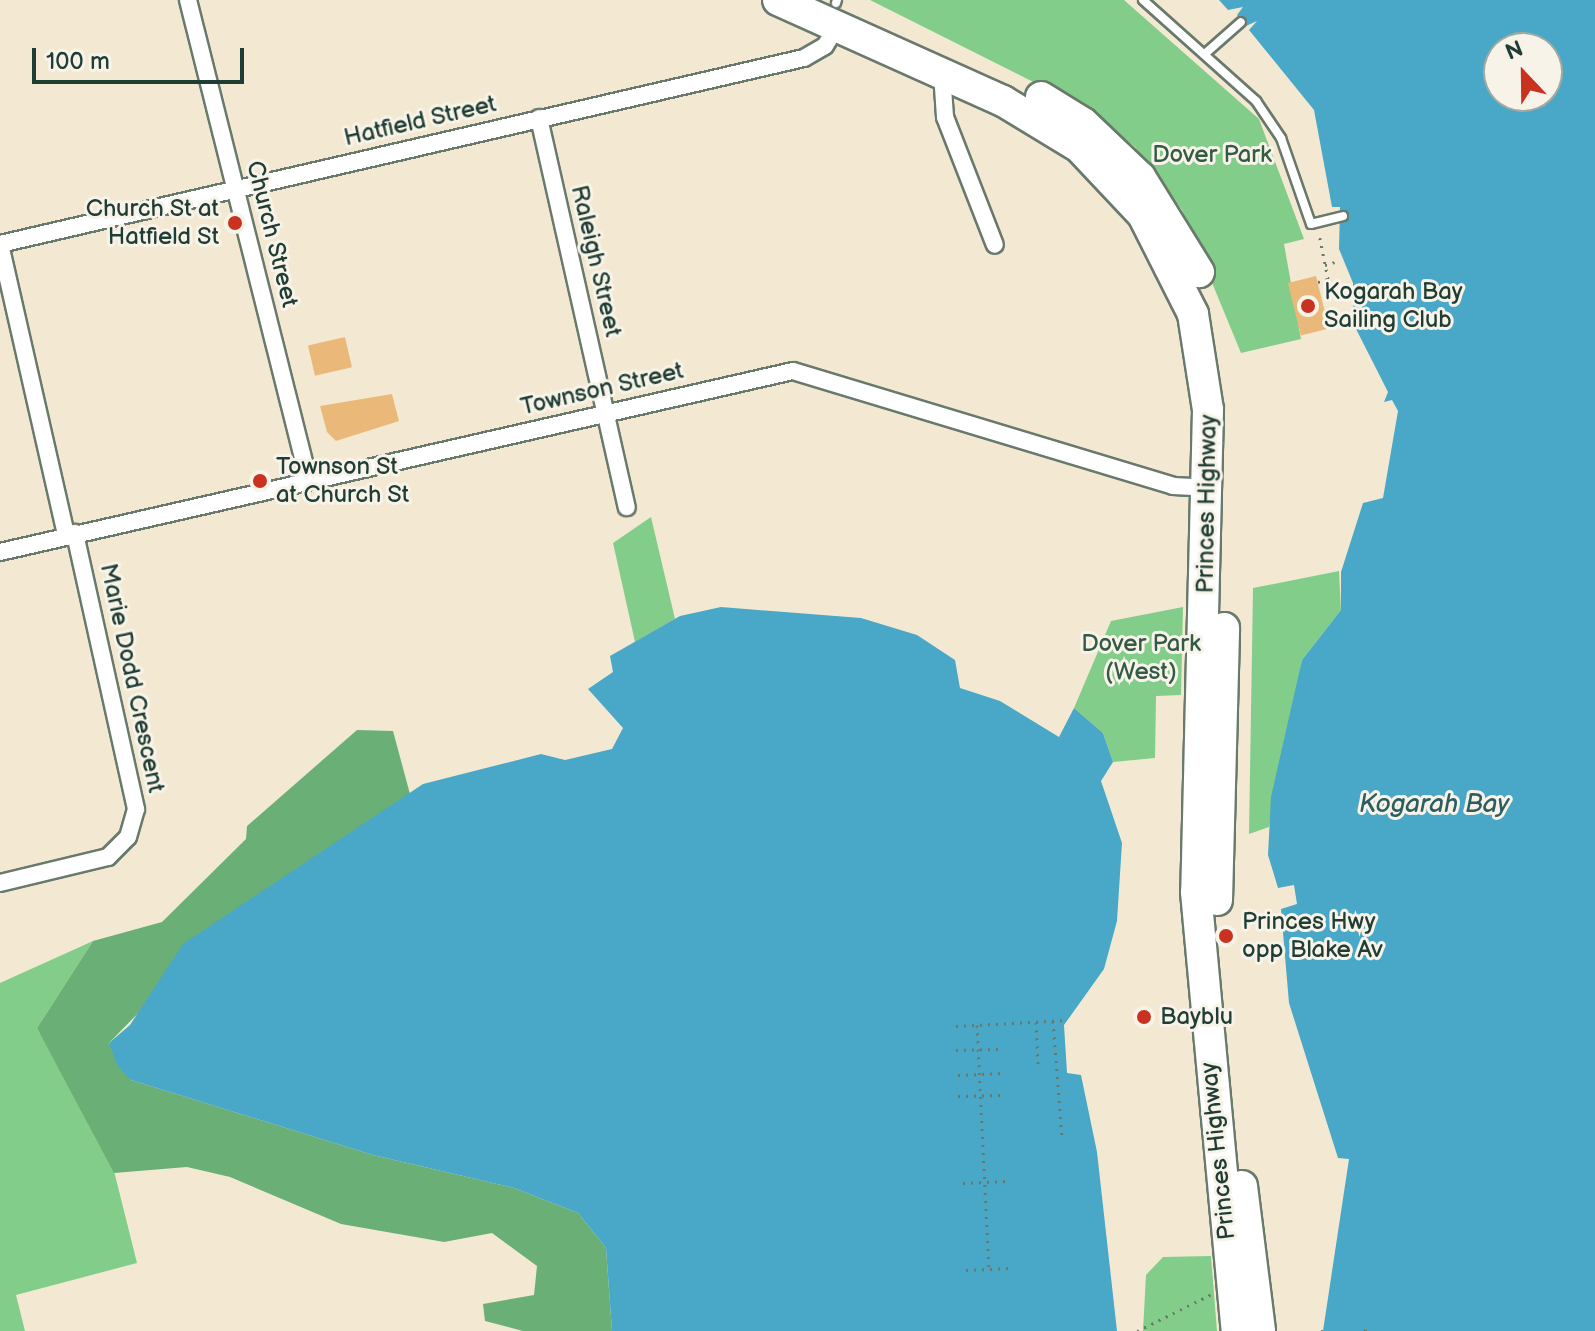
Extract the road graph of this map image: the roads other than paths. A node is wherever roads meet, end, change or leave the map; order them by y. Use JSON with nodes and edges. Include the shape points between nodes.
{"nodes":[{"id":1,"x":188,"y":0,"type":"edge"},
{"id":2,"x":778,"y":0,"type":"edge"},
{"id":3,"x":1143,"y":0,"type":"edge"},
{"id":4,"x":834,"y":7,"type":"edge"},
{"id":5,"x":1241,"y":22,"type":"dead end"},
{"id":6,"x":1207,"y":52,"type":"junction"},
{"id":7,"x":942,"y":73,"type":"junction"},
{"id":8,"x":539,"y":118,"type":"junction"},
{"id":9,"x":236,"y":188,"type":"junction"},
{"id":10,"x":1343,"y":216,"type":"dead end"},
{"id":11,"x":0,"y":244,"type":"edge"},
{"id":12,"x":995,"y":245,"type":"dead end"},
{"id":13,"x":606,"y":413,"type":"junction"},
{"id":14,"x":309,"y":481,"type":"junction"},
{"id":15,"x":1208,"y":488,"type":"junction"},
{"id":16,"x":627,"y":507,"type":"dead end"},
{"id":17,"x":70,"y":534,"type":"junction"},
{"id":18,"x":0,"y":552,"type":"edge"},
{"id":19,"x":0,"y":883,"type":"edge"},
{"id":20,"x":1237,"y":1331,"type":"edge"},
{"id":21,"x":1260,"y":1331,"type":"edge"}],
"edges":[{"from":1,"to":9,"type":"street","name":"Church Street"},
{"from":2,"to":4,"type":"highway","name":"Princes Highway"},
{"from":3,"to":6,"type":"lane","via":[[1178,37]]},
{"from":4,"to":7,"type":"highway","name":"Princes Highway"},
{"from":4,"to":8,"type":"street","name":"Hatfield Street","via":[[825,46],[804,58]]},
{"from":4,"to":21,"type":"highway","name":"Princes Highway","via":[[1009,81],[1083,123],[1164,208],[1214,313],[1227,386],[1219,960]]},
{"from":5,"to":6,"type":"lane"},
{"from":6,"to":10,"type":"lane","via":[[1281,138],[1311,224]]},
{"from":7,"to":12,"type":"street","via":[[945,117]]},
{"from":7,"to":15,"type":"highway","name":"Princes Highway","via":[[1058,131],[1100,165],[1143,215],[1176,269],[1199,335]]},
{"from":8,"to":9,"type":"street","name":"Hatfield Street"},
{"from":8,"to":13,"type":"street","name":"Raleigh Street"},
{"from":9,"to":11,"type":"street","name":"Hatfield Street"},
{"from":9,"to":14,"type":"street","name":"Church Street"},
{"from":11,"to":17,"type":"street","name":"Marie Dodd Crescent"},
{"from":13,"to":14,"type":"street","name":"Townson Street"},
{"from":13,"to":15,"type":"street","name":"Townson Street","via":[[807,371],[1173,486]]},
{"from":13,"to":16,"type":"street","name":"Raleigh Street"},
{"from":14,"to":17,"type":"street","name":"Townson Street"},
{"from":15,"to":20,"type":"highway","name":"Princes Highway","via":[[1196,892]]},
{"from":17,"to":18,"type":"street","name":"Townson Street"},
{"from":17,"to":19,"type":"street","name":"Marie Dodd Crescent","via":[[136,809],[128,837],[108,857]]}]}
